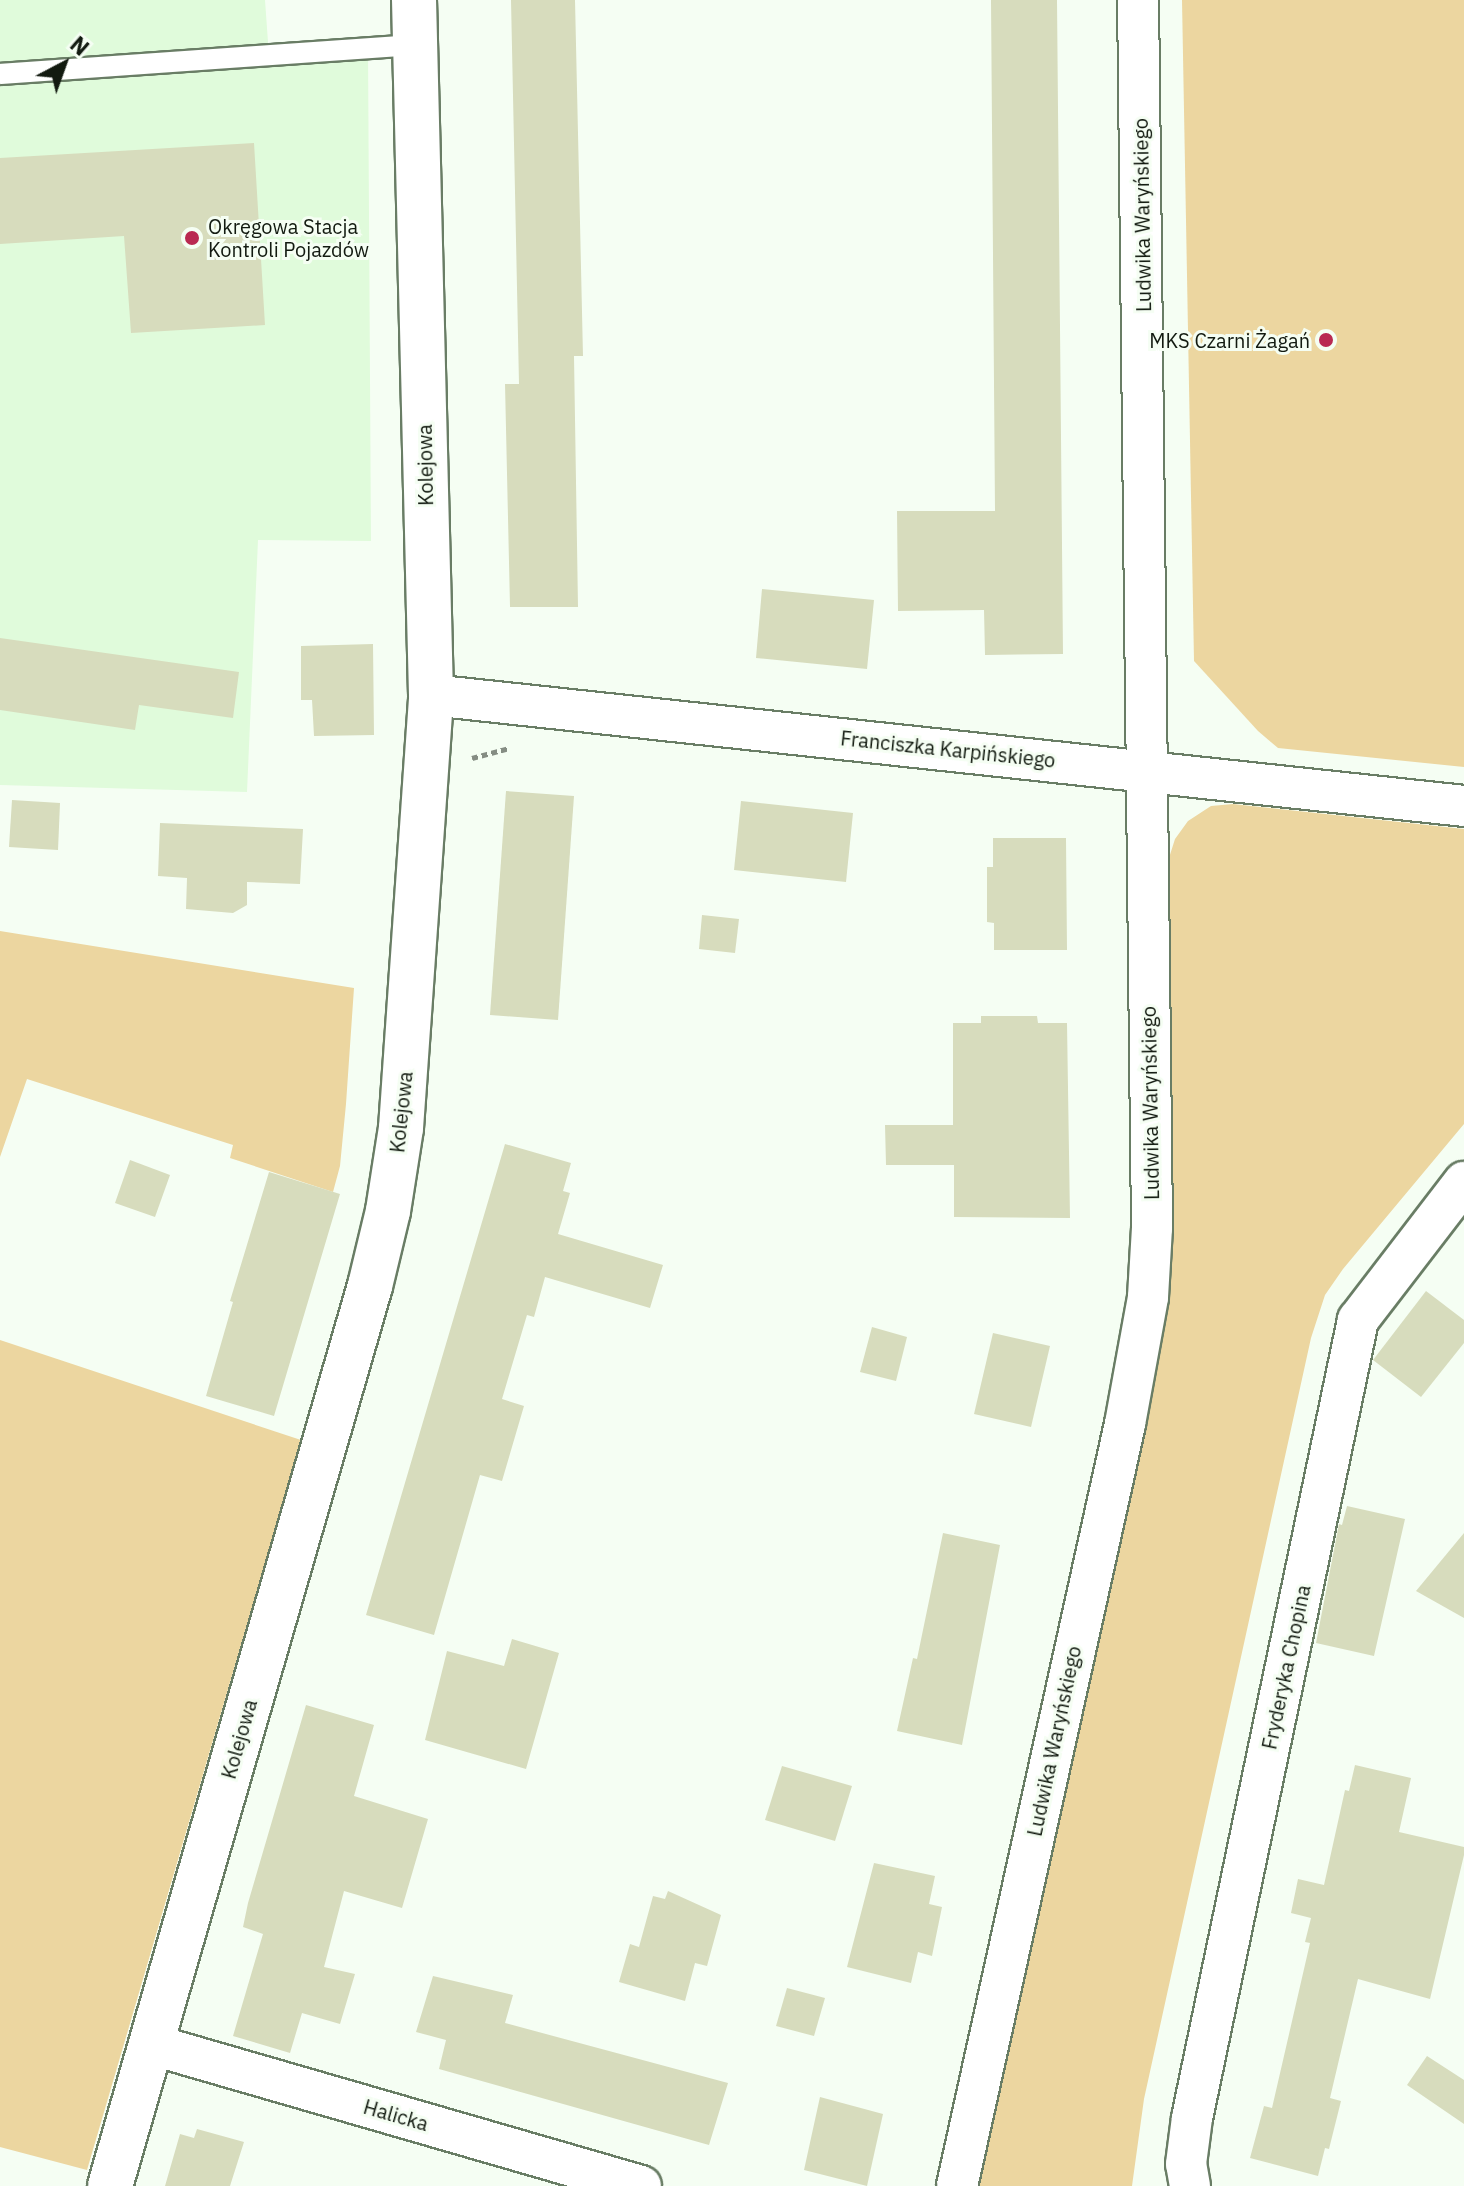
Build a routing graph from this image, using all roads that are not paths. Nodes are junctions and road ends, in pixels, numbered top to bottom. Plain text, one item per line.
1 (414, 0) edge
2 (1138, 0) edge
3 (415, 45) junction
4 (0, 74) edge
5 (431, 695) junction
6 (1145, 770) junction
7 (1464, 806) edge
8 (1464, 1182) edge
9 (150, 2044) junction
10 (110, 2186) edge
11 (641, 2186) edge
12 (957, 2186) edge
13 (1190, 2186) edge

1 - 3 street, Kolejowa
2 - 6 street, Ludwika Waryńskiego
3 - 4 lane
3 - 5 street, Kolejowa
5 - 6 street, Franciszka Karpińskiego
5 - 9 street, Kolejowa
6 - 7 street, Franciszka Karpińskiego
6 - 12 street, Ludwika Waryńskiego
8 - 13 street, Fryderyka Chopina
9 - 10 street, Kolejowa
9 - 11 street, Halicka

